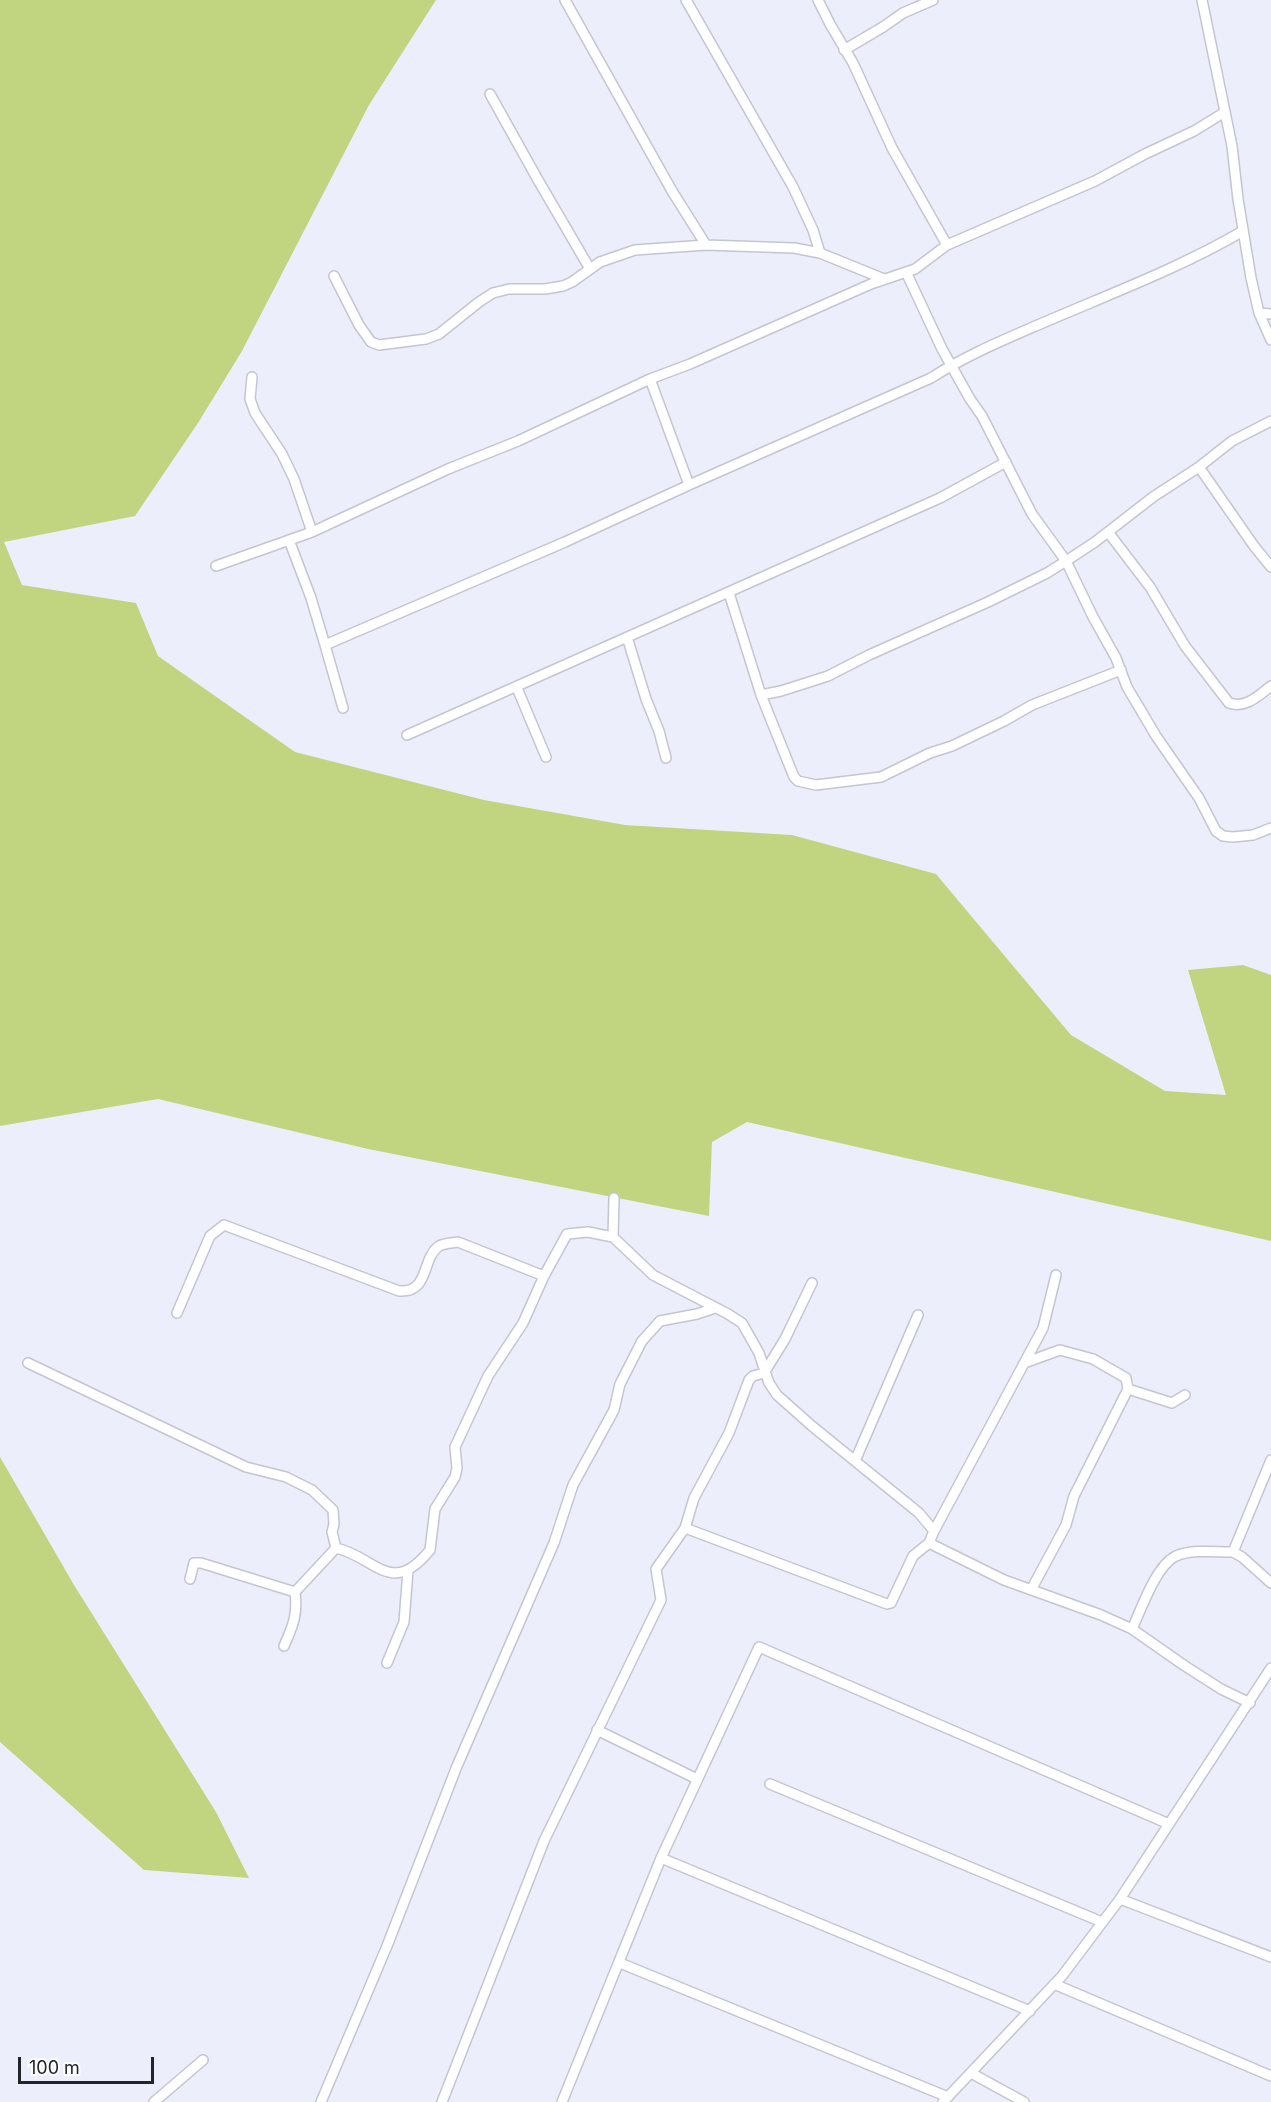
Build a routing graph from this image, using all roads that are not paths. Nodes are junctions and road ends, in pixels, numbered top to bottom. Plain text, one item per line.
1 (565, 0) edge
2 (686, 0) edge
3 (818, 0) edge
4 (933, 0) edge
5 (1202, 0) edge
6 (844, 50) junction
7 (490, 94) dead end
8 (1225, 112) junction
9 (1243, 231) junction
10 (706, 245) junction
11 (947, 245) junction
12 (820, 253) junction
13 (590, 269) junction
14 (906, 272) junction
15 (334, 276) dead end
16 (884, 279) junction
17 (1259, 313) junction
18 (1271, 314) edge
19 (1271, 340) edge
20 (951, 365) junction
21 (252, 377) dead end
22 (650, 379) junction
23 (1271, 421) edge
24 (1006, 462) junction
25 (1199, 467) junction
26 (689, 484) junction
27 (312, 532) junction
28 (1108, 532) junction
29 (289, 540) junction
30 (1066, 561) junction
31 (216, 566) dead end
32 (1271, 567) edge
33 (729, 593) junction
34 (627, 637) junction
35 (326, 645) junction
36 (1121, 669) junction
37 (1271, 686) edge
38 (516, 688) junction
39 (761, 695) junction
40 (343, 708) dead end
41 (407, 735) dead end
42 (546, 757) dead end
43 (666, 758) dead end
44 (1271, 828) edge
45 (614, 1198) dead end
46 (613, 1237) junction
47 (1056, 1275) dead end
48 (544, 1276) junction
49 (812, 1283) dead end
50 (715, 1308) junction
51 (177, 1313) dead end
52 (918, 1315) dead end
53 (28, 1363) dead end
54 (1023, 1363) junction
55 (764, 1373) junction
56 (1128, 1389) junction
57 (1185, 1395) dead end
58 (1271, 1460) edge
59 (855, 1461) junction
60 (685, 1528) junction
61 (934, 1531) junction
62 (929, 1543) junction
63 (336, 1548) junction
64 (1233, 1552) junction
65 (408, 1570) junction
66 (190, 1579) dead end
67 (1271, 1583) edge
68 (1031, 1590) junction
69 (295, 1592) junction
70 (1132, 1629) junction
71 (284, 1646) dead end
72 (387, 1663) dead end
73 (1271, 1668) edge
74 (1250, 1702) junction
75 (597, 1730) junction
76 (697, 1779) junction
77 (770, 1784) dead end
78 (1169, 1824) junction
79 (661, 1858) junction
80 (1120, 1899) junction
81 (1102, 1922) junction
82 (1271, 1958) edge
83 (620, 1963) junction
84 (1054, 1984) junction
85 (1030, 2011) junction
86 (203, 2060) dead end
87 (971, 2073) junction
88 (1271, 2076) edge
89 (946, 2099) edge
90 (154, 2102) edge
91 (321, 2102) edge
92 (442, 2102) edge
93 (562, 2102) edge
94 (1024, 2102) edge

1 - 10 street
2 - 12 street
3 - 6 street
4 - 6 street
5 - 8 street
6 - 11 street
7 - 13 street
8 - 9 street
8 - 11 street
9 - 17 street
9 - 20 street
10 - 12 street
10 - 13 street
11 - 14 street
12 - 16 street
13 - 15 street
14 - 16 street
14 - 20 street
16 - 22 street
17 - 18 street
17 - 19 street
20 - 24 street
20 - 26 street
21 - 27 street
22 - 26 street
22 - 27 street
23 - 25 street
24 - 30 street
24 - 33 street
25 - 28 street
25 - 32 street
26 - 35 street
27 - 29 street
28 - 30 street
28 - 37 street
29 - 31 street
29 - 35 street
30 - 36 street
30 - 39 street
33 - 34 street
33 - 39 street
34 - 38 street
34 - 43 street
35 - 40 street
36 - 39 street
36 - 44 street
38 - 41 street
38 - 42 street
45 - 46 street
46 - 48 street
46 - 50 street
47 - 54 street
48 - 51 street
48 - 65 street
49 - 55 street
50 - 55 street
50 - 91 street
52 - 59 street
53 - 63 street
54 - 56 street
54 - 61 street
55 - 59 street
55 - 60 street
56 - 57 street
56 - 68 street
58 - 64 street
59 - 61 street
60 - 62 street
60 - 75 street
61 - 62 street
62 - 68 street
63 - 65 street
63 - 69 street
64 - 67 street
64 - 70 street
65 - 72 street
66 - 69 street
68 - 70 street
69 - 71 street
70 - 74 street
73 - 74 street
74 - 78 street
75 - 76 street
75 - 92 street
76 - 78 street
76 - 79 street
77 - 81 street
78 - 80 street
79 - 83 street
79 - 85 street
80 - 81 street
80 - 82 street
81 - 84 street
83 - 89 street
83 - 93 street
84 - 85 street
84 - 88 street
85 - 87 street
86 - 90 street
87 - 89 street
87 - 94 street

